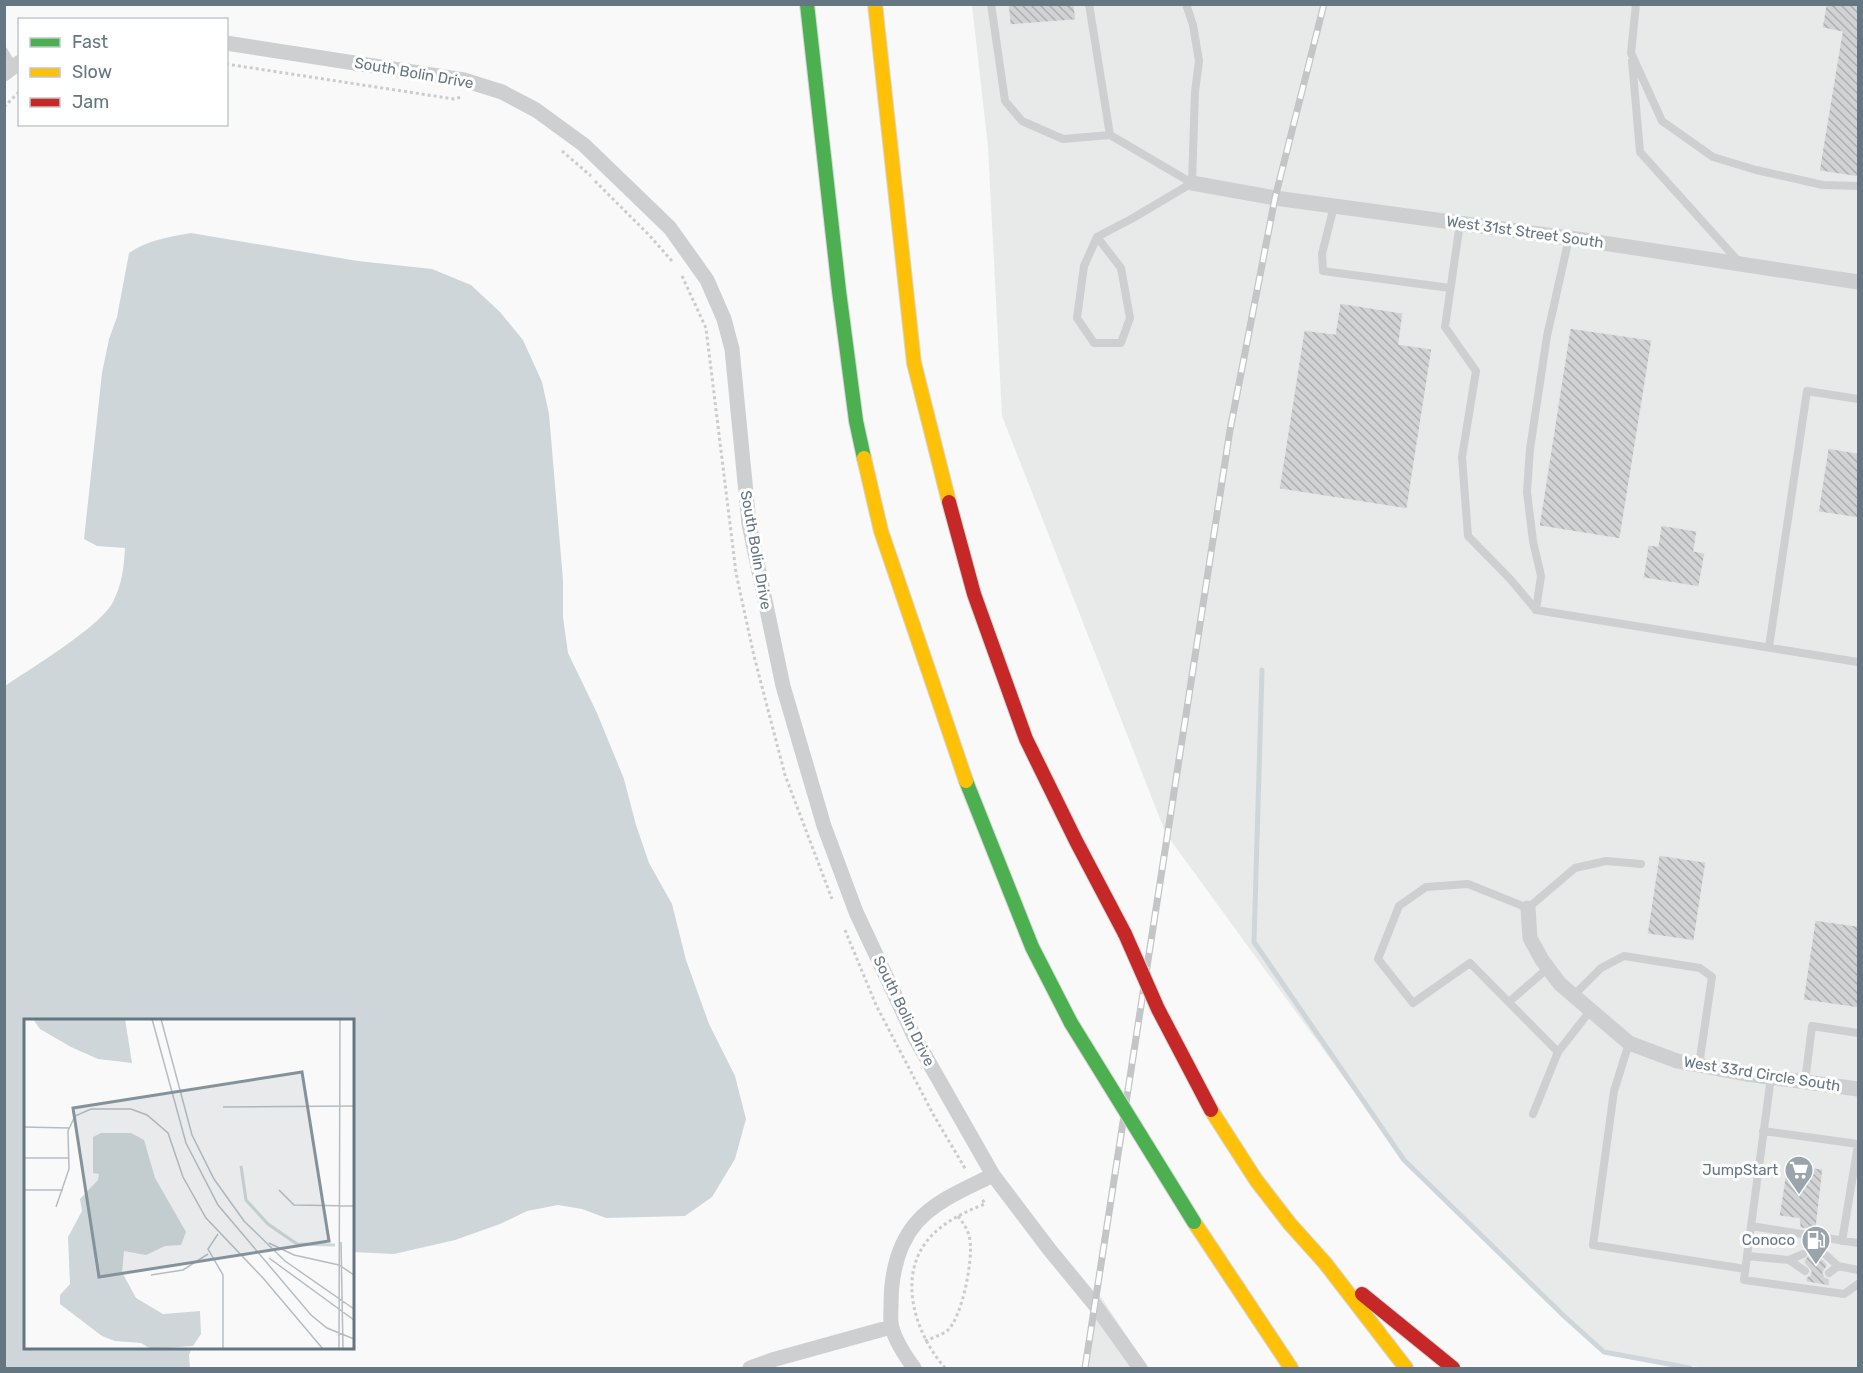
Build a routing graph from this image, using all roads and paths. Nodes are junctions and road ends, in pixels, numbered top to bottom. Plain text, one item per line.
1 (807, 4) edge
2 (875, 4) edge
3 (991, 4) edge
4 (1089, 4) edge
5 (1186, 4) edge
6 (1636, 4) edge
7 (228, 43) edge
8 (4, 51) edge
9 (1631, 53) junction
10 (228, 64) edge
11 (12, 67) edge
12 (18, 93) edge
13 (470, 94) dead end
14 (4, 107) edge
15 (1110, 135) junction
16 (557, 147) dead end
17 (1192, 183) junction
18 (1858, 186) edge
19 (1334, 206) junction
20 (1460, 223) junction
21 (1097, 237) junction
22 (1569, 238) junction
23 (672, 262) dead end
24 (1740, 264) junction
25 (680, 270) dead end
26 (1858, 282) edge
27 (1450, 288) junction
28 (1858, 399) edge
29 (1536, 610) junction
30 (1769, 647) junction
31 (1858, 662) edge
32 (1641, 864) dead end
33 (835, 908) dead end
34 (1528, 908) junction
35 (844, 930) dead end
36 (1548, 968) junction
37 (1574, 996) junction
38 (1509, 1002) junction
39 (1590, 1011) junction
40 (1858, 1034) edge
41 (1629, 1043) junction
42 (1558, 1052) junction
43 (1699, 1065) junction
44 (1771, 1077) junction
45 (1804, 1082) junction
46 (1858, 1089) edge
47 (1533, 1114) dead end
48 (1763, 1131) junction
49 (1858, 1144) edge
50 (993, 1175) junction
51 (974, 1184) junction
52 (958, 1216) junction
53 (1751, 1226) junction
54 (1842, 1240) junction
55 (1858, 1243) edge
56 (1803, 1254) dead end
57 (1747, 1256) junction
58 (1827, 1256) dead end
59 (1789, 1260) junction
60 (1325, 1263) junction
61 (1839, 1266) junction
62 (1745, 1269) junction
63 (1858, 1270) edge
64 (1805, 1271) dead end
65 (1829, 1273) dead end
66 (1858, 1284) edge
67 (1259, 1318) junction
68 (891, 1328) junction
69 (925, 1341) junction
70 (750, 1368) edge
71 (914, 1368) edge
72 (945, 1368) edge
73 (1140, 1368) edge
74 (1291, 1368) edge
75 (1305, 1368) edge
76 (1406, 1368) edge
77 (1453, 1368) edge

1 - 67 highway, bridge
2 - 60 highway, bridge
3 - 15 lane
4 - 15 lane
5 - 17 lane
6 - 9 lane
7 - 50 street, South Bolin Drive
8 - 11 lane
9 - 18 lane
9 - 24 lane
10 - 13 path
12 - 14 path
15 - 17 lane
16 - 23 path
17 - 19 street, West 31st Street South
17 - 21 lane
19 - 20 street, West 31st Street South
19 - 27 lane
20 - 22 street, West 31st Street South
20 - 27 lane
21 - 21 lane
22 - 24 street, West 31st Street South
22 - 29 lane
24 - 26 street, West 31st Street South
25 - 33 path
27 - 29 lane
28 - 30 lane
29 - 30 lane
30 - 31 lane
32 - 34 lane
34 - 36 street, West 33rd Circle South
34 - 38 lane
35 - 51 path
36 - 37 street, West 33rd Circle South
36 - 38 lane
37 - 39 street, West 33rd Circle South
37 - 43 lane
38 - 42 lane
39 - 41 street, West 33rd Circle South
39 - 42 lane
40 - 45 lane
41 - 43 street, West 33rd Circle South
41 - 62 lane
42 - 47 lane
43 - 44 street, West 33rd Circle South
44 - 45 street, West 33rd Circle South
44 - 48 lane
45 - 46 street, West 33rd Circle South
48 - 49 lane
48 - 53 lane
49 - 54 lane
50 - 51 street
50 - 73 street, South Bolin Drive
51 - 52 path
51 - 68 street
52 - 69 path
52 - 69 path
53 - 54 lane
53 - 57 lane
54 - 55 lane
56 - 59 lane
57 - 59 lane
57 - 62 lane
58 - 61 lane
59 - 64 lane
60 - 76 highway
60 - 77 highway
61 - 63 lane
61 - 65 lane
62 - 66 lane
67 - 74 highway
67 - 75 highway
68 - 70 street
68 - 71 street
69 - 72 path

